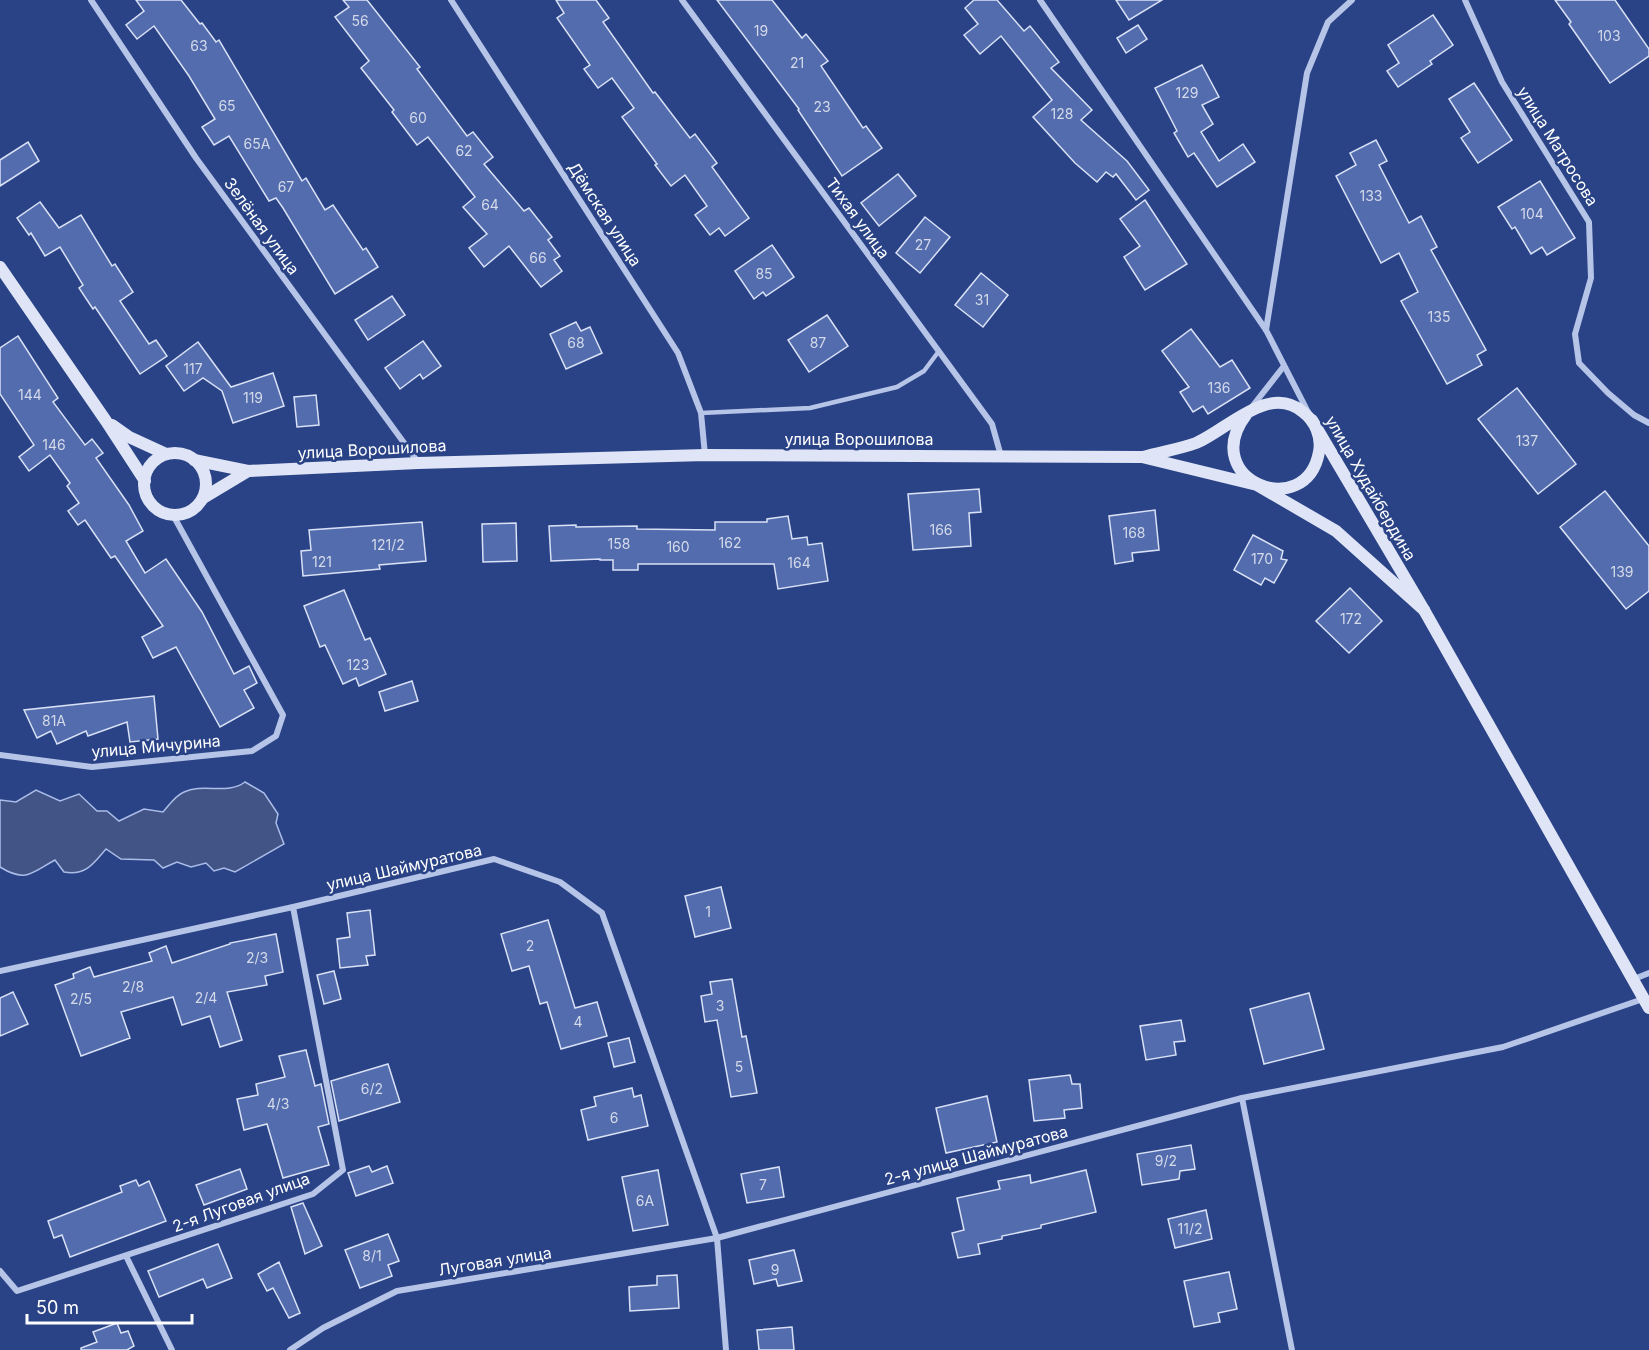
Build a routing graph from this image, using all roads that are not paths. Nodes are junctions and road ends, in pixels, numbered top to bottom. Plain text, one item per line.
1 (91, 0) edge
2 (451, 0) edge
3 (682, 0) edge
4 (1040, 0) edge
5 (1352, 0) edge
6 (1465, 0) edge
7 (0, 267) edge
8 (1266, 330) junction
9 (939, 351) junction
10 (1284, 366) junction
11 (700, 413) junction
12 (1246, 414) junction
13 (1312, 420) junction
14 (106, 421) junction
15 (1649, 423) edge
16 (166, 454) junction
17 (705, 455) junction
18 (1001, 456) junction
19 (1142, 457) junction
20 (194, 460) junction
21 (418, 462) junction
22 (248, 471) junction
23 (145, 481) junction
24 (1257, 485) junction
25 (203, 498) junction
26 (173, 515) junction
27 (1424, 610) junction
28 (0, 755) edge
29 (293, 907) junction
30 (0, 970) edge
31 (1649, 973) edge
32 (1634, 979) junction
33 (1646, 1003) edge
34 (1242, 1098) junction
35 (717, 1238) junction
36 (126, 1256) junction
37 (0, 1270) edge
38 (172, 1350) edge
39 (290, 1350) edge
40 (726, 1350) edge
41 (1292, 1350) edge

1 - 21 street, Зелёная улица
2 - 11 street, Дёмская улица
3 - 9 street, Тихая улица
4 - 8 street, улица Худайбердина
5 - 8 street
6 - 15 street, улица Матросова
7 - 14 street
8 - 10 street, улица Худайбердина
9 - 11 lane
9 - 18 street, Тихая улица
10 - 12 street
10 - 13 street, улица Худайбердина
11 - 17 street, Дёмская улица
12 - 13 street
12 - 19 street
12 - 24 street
13 - 24 street
13 - 27 street, улица Худайбердина
14 - 16 street
14 - 23 street
16 - 20 street
16 - 23 street
17 - 18 street, улица Ворошилова
17 - 21 street, улица Ворошилова
18 - 19 street, улица Ворошилова
19 - 24 street, улица Ворошилова
20 - 22 street, улица Ворошилова
20 - 25 street
21 - 22 street, улица Ворошилова
22 - 25 street, улица Ворошилова
23 - 26 street
24 - 27 street, улица Ворошилова
25 - 26 street
26 - 28 street, улица Мичурина
27 - 32 street, улица Худайбердина
29 - 30 street, улица Шаймуратова
29 - 35 street, улица Шаймуратова
29 - 36 street, 2-я Луговая улица
31 - 32 street
32 - 33 street, улица Худайбердина
33 - 34 street, 2-я улица Шаймуратова
34 - 35 street, 2-я улица Шаймуратова
34 - 41 street
35 - 39 street, Луговая улица
35 - 40 street, улица Шаймуратова
36 - 37 street, 2-я Луговая улица
36 - 38 street

